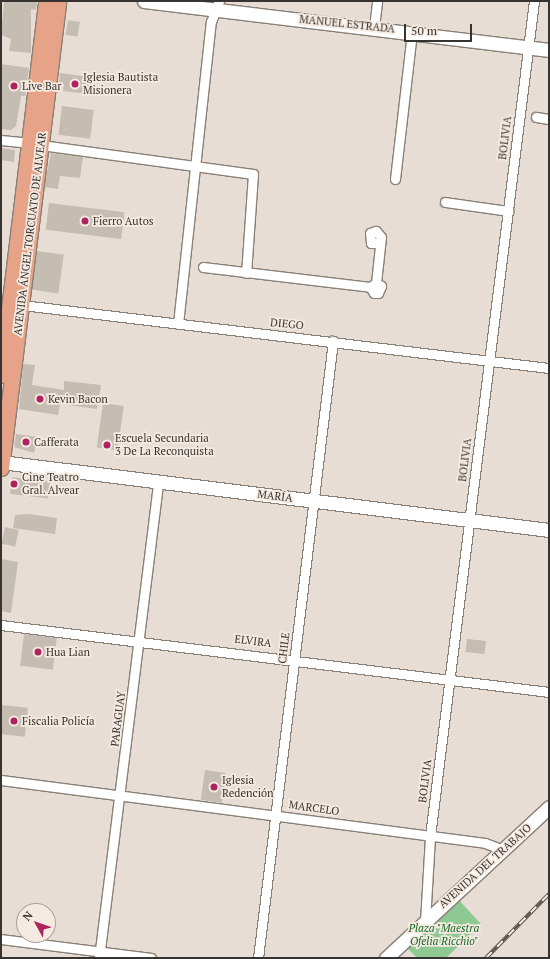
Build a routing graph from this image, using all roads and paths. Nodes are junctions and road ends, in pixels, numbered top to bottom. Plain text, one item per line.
1 (46, 1) edge
2 (58, 1) edge
3 (144, 1) edge
4 (377, 1) edge
5 (534, 1) edge
6 (217, 6) edge
7 (374, 27) junction
8 (412, 32) junction
9 (529, 47) junction
10 (549, 50) edge
11 (536, 117) dead end
12 (549, 119) edge
13 (1, 140) edge
14 (35, 144) junction
15 (193, 165) junction
16 (395, 179) dead end
17 (445, 202) dead end
18 (508, 211) junction
19 (380, 243) dead end
20 (204, 268) dead end
21 (246, 273) junction
22 (10, 302) edge
23 (178, 324) junction
24 (333, 341) junction
25 (489, 361) junction
26 (549, 368) edge
27 (1, 375) edge
28 (1, 464) edge
29 (158, 482) junction
30 (314, 501) junction
31 (470, 520) junction
32 (549, 530) edge
33 (1, 625) edge
34 (139, 641) junction
35 (295, 658) junction
36 (450, 681) junction
37 (549, 692) edge
38 (1, 780) edge
39 (120, 796) junction
40 (549, 808) edge
41 (276, 815) junction
42 (430, 836) junction
43 (503, 850) junction
44 (425, 921) junction
45 (1, 939) edge
46 (100, 955) edge
47 (151, 958) edge
48 (258, 958) edge
49 (386, 958) edge

1 - 14 main road, AVENIDA ÁNGEL TORCUATO DE ALVEAR
2 - 14 main road, AVENIDA ÁNGEL TORCUATO DE ALVEAR
3 - 6 street, MANUEL ESTRADA
4 - 7 street
5 - 9 street, BOLIVIA
6 - 7 street, MANUEL ESTRADA
6 - 15 street
7 - 8 street, MANUEL ESTRADA
8 - 9 street, MANUEL ESTRADA
8 - 16 street
9 - 10 street, MANUEL ESTRADA
9 - 18 street, BOLIVIA
11 - 12 street
13 - 14 street
14 - 15 street
14 - 22 main road, AVENIDA ÁNGEL TORCUATO DE ALVEAR
15 - 21 street
15 - 23 street
17 - 18 street
18 - 25 street, BOLIVIA
19 - 21 street
20 - 21 street
22 - 23 street, DIEGO
22 - 27 main road, AVENIDA ÁNGEL TORCUATO DE ALVEAR
22 - 28 main road, AVENIDA ÁNGEL TORCUATO DE ALVEAR
23 - 24 street, DIEGO
24 - 25 street, DIEGO
24 - 30 street, CHILE
25 - 26 street, DIEGO
25 - 31 street, BOLIVIA
28 - 29 street, MARÍA
29 - 30 street, MARÍA
29 - 34 street, PARAGUAY
30 - 31 street, MARÍA
30 - 35 street, CHILE
31 - 32 street, MARÍA
31 - 36 street, BOLIVIA
33 - 34 street, ELVIRA
34 - 35 street, ELVIRA
34 - 39 street, PARAGUAY
35 - 36 street, ELVIRA
35 - 41 street, CHILE
36 - 37 street, ELVIRA
36 - 42 street, BOLIVIA
38 - 39 street, MARCELO
39 - 41 street, MARCELO
39 - 46 street, PARAGUAY
40 - 43 street, AVENIDA DEL TRABAJO
41 - 42 street, MARCELO
41 - 48 street, CHILE
42 - 43 street, MARCELO
42 - 44 street, BOLIVIA
43 - 44 street, AVENIDA DEL TRABAJO
44 - 49 street, AVENIDA DEL TRABAJO
45 - 46 street
46 - 47 street

